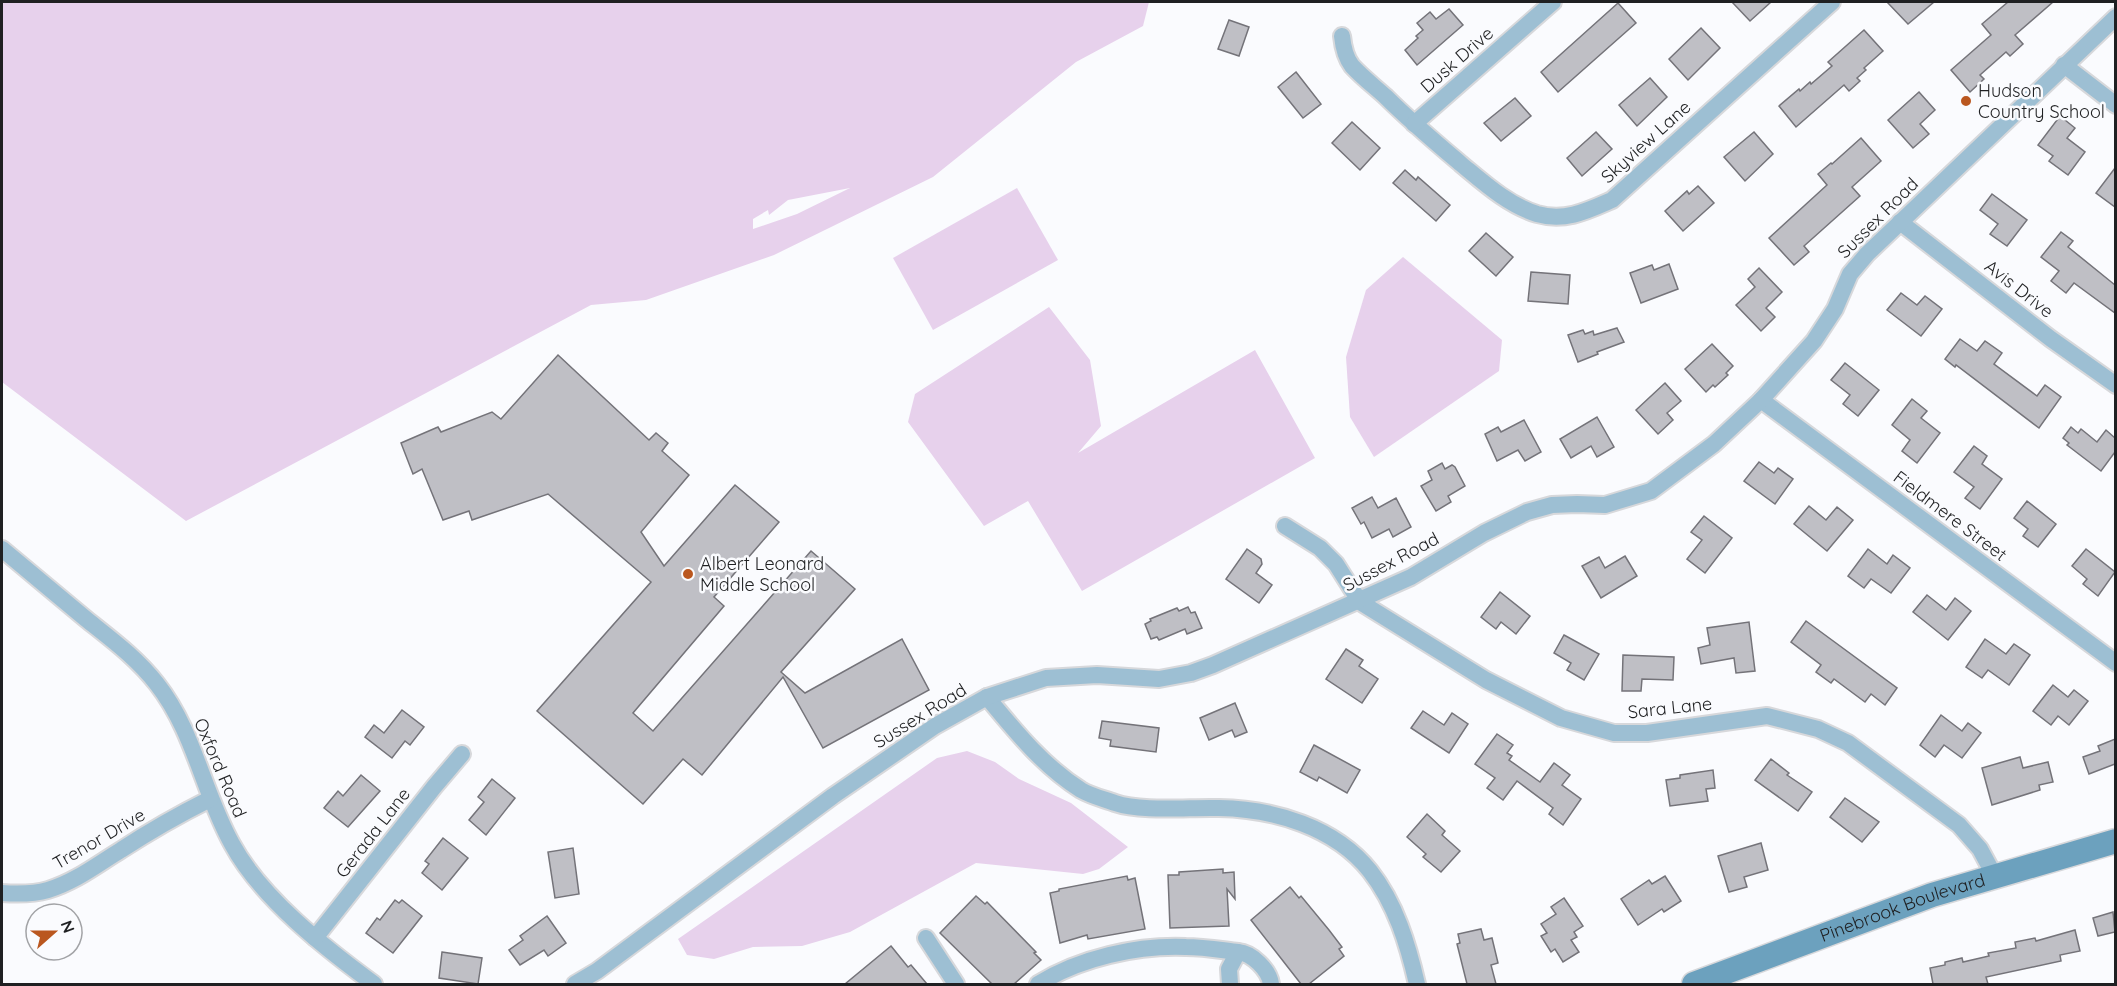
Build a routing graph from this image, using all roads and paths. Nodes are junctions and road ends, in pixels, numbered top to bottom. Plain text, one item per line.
1 (1553, 2) edge
2 (1832, 2) edge
3 (2115, 17) edge
4 (1342, 36) dead end
5 (2064, 65) junction
6 (2115, 105) edge
7 (1414, 124) junction
8 (1900, 222) junction
9 (2115, 385) edge
10 (1761, 400) junction
11 (1285, 526) dead end
12 (2, 549) edge
13 (1360, 602) junction
14 (2115, 663) edge
15 (987, 697) junction
16 (462, 754) dead end
17 (210, 799) junction
18 (2115, 841) edge
19 (1994, 875) junction
20 (2, 893) edge
21 (315, 938) junction
22 (926, 938) dead end
23 (1238, 952) junction
24 (374, 984) edge
25 (575, 984) edge
26 (956, 984) edge
27 (1038, 984) edge
28 (1230, 984) edge
29 (1271, 984) edge
30 (1417, 984) edge
31 (1694, 984) edge

1 - 7 street, Dusk Drive
2 - 7 street, Skyview Lane
3 - 5 street, Sussex Road
4 - 7 street, Skyview Lane
5 - 6 street
5 - 8 street, Sussex Road
8 - 9 street, Avis Drive
8 - 10 street, Sussex Road
10 - 13 street, Sussex Road
10 - 14 street, Fieldmere Street
11 - 13 street, Sara Lane
12 - 17 street, Oxford Road
13 - 15 street, Sussex Road
13 - 19 street, Sara Lane
15 - 25 street, Sussex Road
15 - 30 street
16 - 21 street, Gerada Lane
17 - 20 street, Trenor Drive
17 - 21 street, Oxford Road
18 - 19 street, Pinebrook Boulevard
19 - 31 street, Pinebrook Boulevard
21 - 24 street
22 - 26 street
23 - 27 street
23 - 28 street
23 - 29 street

